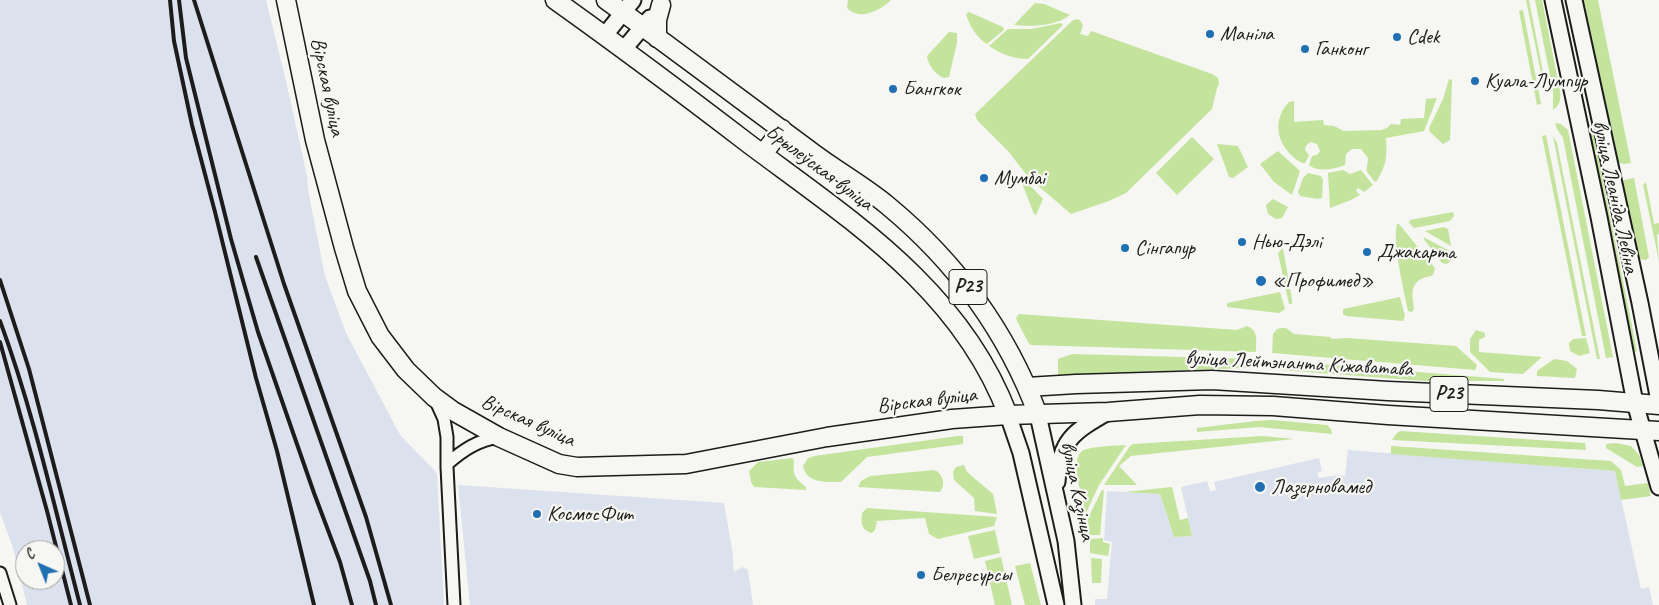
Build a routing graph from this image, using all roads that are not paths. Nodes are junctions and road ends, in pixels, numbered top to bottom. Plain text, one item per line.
1 (286, 0) edge
2 (555, 0) edge
3 (606, 0) edge
4 (610, 0) edge
5 (1553, 0) edge
6 (1574, 0) edge
7 (664, 2) edge
8 (629, 4) edge
9 (642, 27) junction
10 (605, 35) junction
11 (657, 38) junction
12 (624, 49) junction
13 (782, 129) junction
14 (763, 154) junction
15 (1027, 387) junction
16 (434, 397) junction
17 (1635, 403) junction
18 (1659, 403) edge
19 (1108, 412) junction
20 (1008, 415) junction
21 (1038, 415) junction
22 (1651, 431) edge
23 (499, 437) junction
24 (447, 464) junction
25 (1659, 487) edge
26 (1056, 499) junction
27 (0, 573) edge
28 (10, 605) edge
29 (454, 605) edge
30 (1056, 605) edge
31 (1073, 605) edge

1 - 16 main road, Вірская вуліца
2 - 10 main road, Брылеўская вуліца / Р23
3 - 8 main road, Брылеўская вуліца / Р23
4 - 8 main road
5 - 17 main road, вуліца Леаніда Левіна
6 - 18 main road, вуліца Леаніда Левіна
7 - 9 main road
7 - 11 main road
8 - 9 main road, Брылеўская вуліца / Р23
8 - 10 main road
9 - 11 main road, Брылеўская вуліца / Р23
9 - 12 main road
10 - 12 main road, Брылеўская вуліца / Р23
11 - 13 main road, Брылеўская вуліца / Р23
12 - 14 main road, Брылеўская вуліца / Р23
13 - 14 main road
13 - 15 main road, Брылеўская вуліца / Р23
14 - 20 main road, Брылеўская вуліца / Р23
15 - 17 main road, вуліца Лейтэнанта Кіжаватава / Р23
15 - 21 main road, вуліца Казінца
16 - 23 main road, Вірская вуліца
16 - 24 street
17 - 18 main road, вуліца Лейтэнанта Кіжаватава / Р23
17 - 22 main road, вуліца Леаніда Левіна
19 - 21 main road, вуліца Лейтэнанта Кіжаватава / Р23
19 - 22 main road, вуліца Лейтэнанта Кіжаватава / Р23
19 - 26 main road
20 - 21 main road, Вірская вуліца / Р23
20 - 23 main road, Вірская вуліца
20 - 30 main road
21 - 26 main road, вуліца Казінца
22 - 25 main road, вуліца Леаніда Левіна
23 - 24 street
24 - 29 street
26 - 31 main road, вуліца Казінца
27 - 28 street

